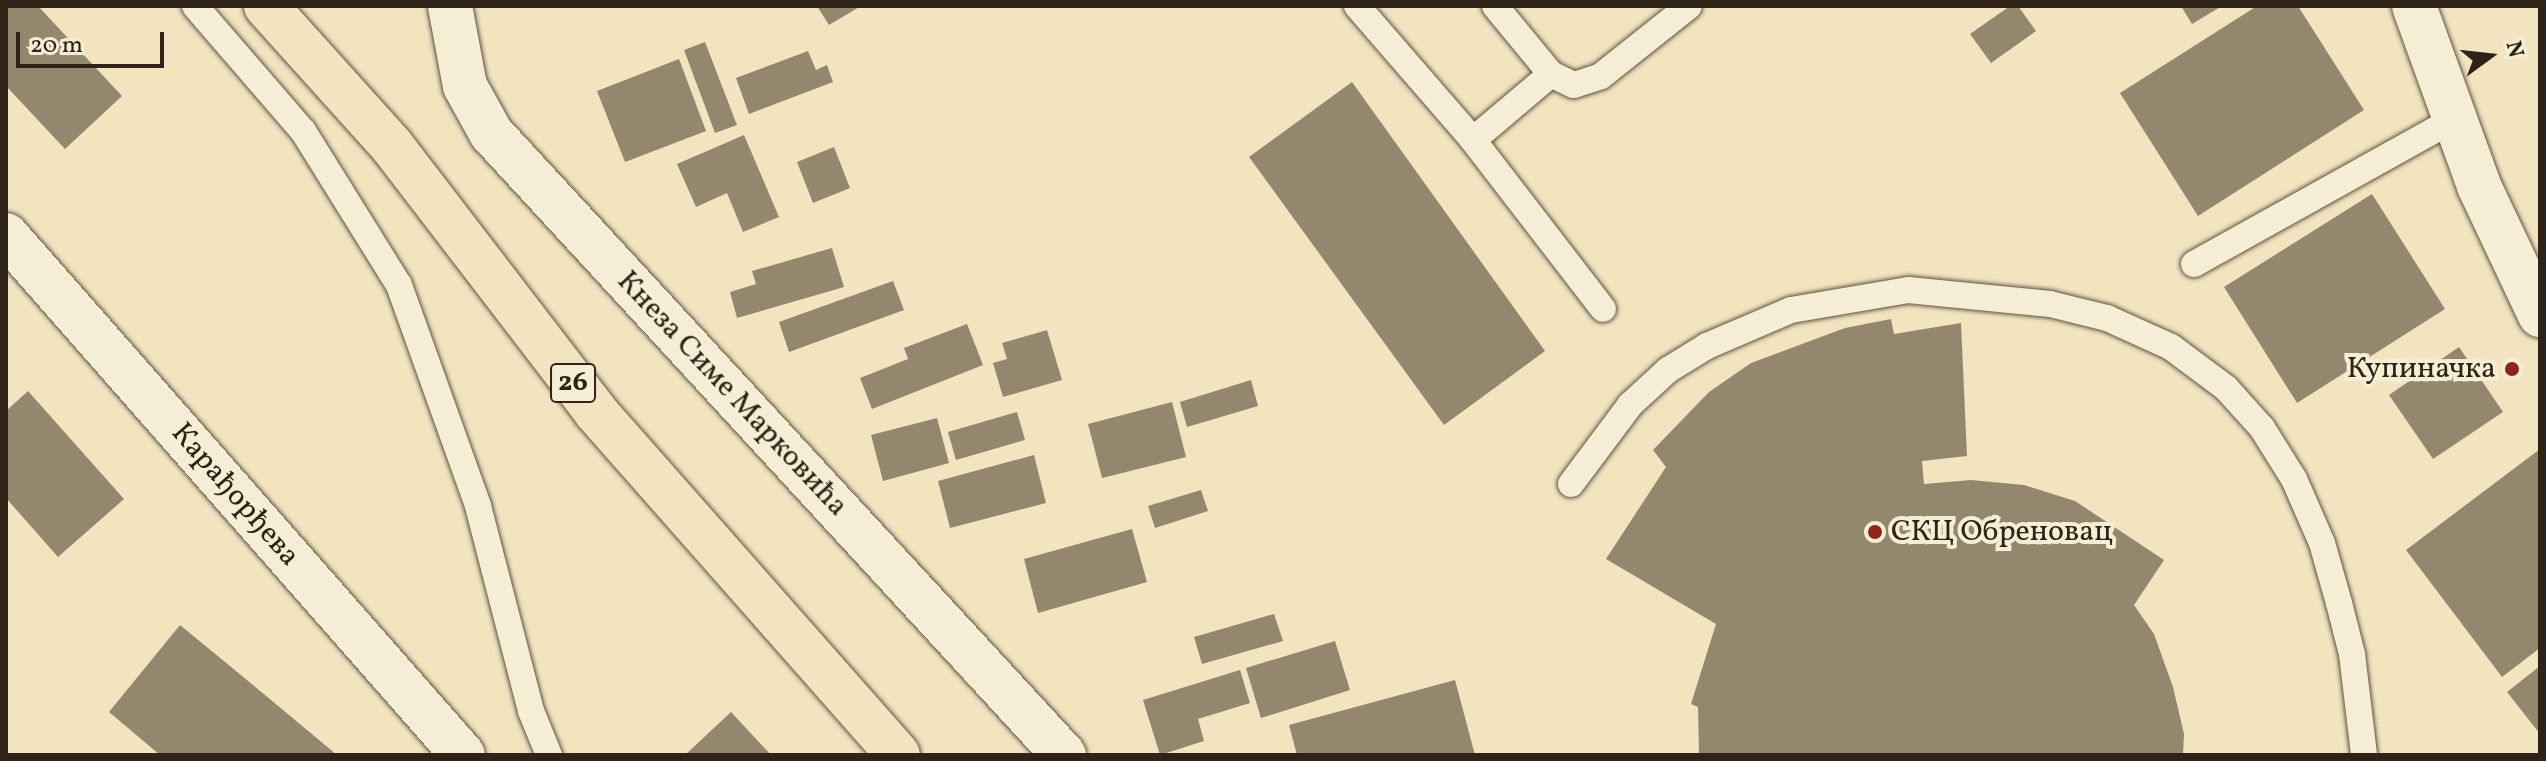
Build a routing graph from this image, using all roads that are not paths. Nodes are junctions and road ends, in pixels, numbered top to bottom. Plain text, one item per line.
1 (195, 6) edge
2 (266, 6) edge
3 (450, 6) edge
4 (1357, 6) edge
5 (1495, 6) edge
6 (1689, 6) edge
7 (2414, 6) edge
8 (1551, 74) junction
9 (2454, 119) junction
10 (1473, 140) junction
11 (6, 235) edge
12 (2194, 264) dead end
13 (1603, 309) dead end
14 (2540, 315) edge
15 (1571, 484) dead end
16 (894, 753) edge
17 (463, 755) edge
18 (549, 755) edge
19 (1064, 755) edge
20 (2364, 755) edge

1 - 18 lane
2 - 16 main road, 26
3 - 19 street, Кнеза Симе Марковића
4 - 10 lane
5 - 8 lane
6 - 8 lane
7 - 9 street
8 - 10 lane
9 - 12 lane
9 - 14 street
10 - 13 lane
11 - 17 street, Карађорђева
15 - 20 lane

